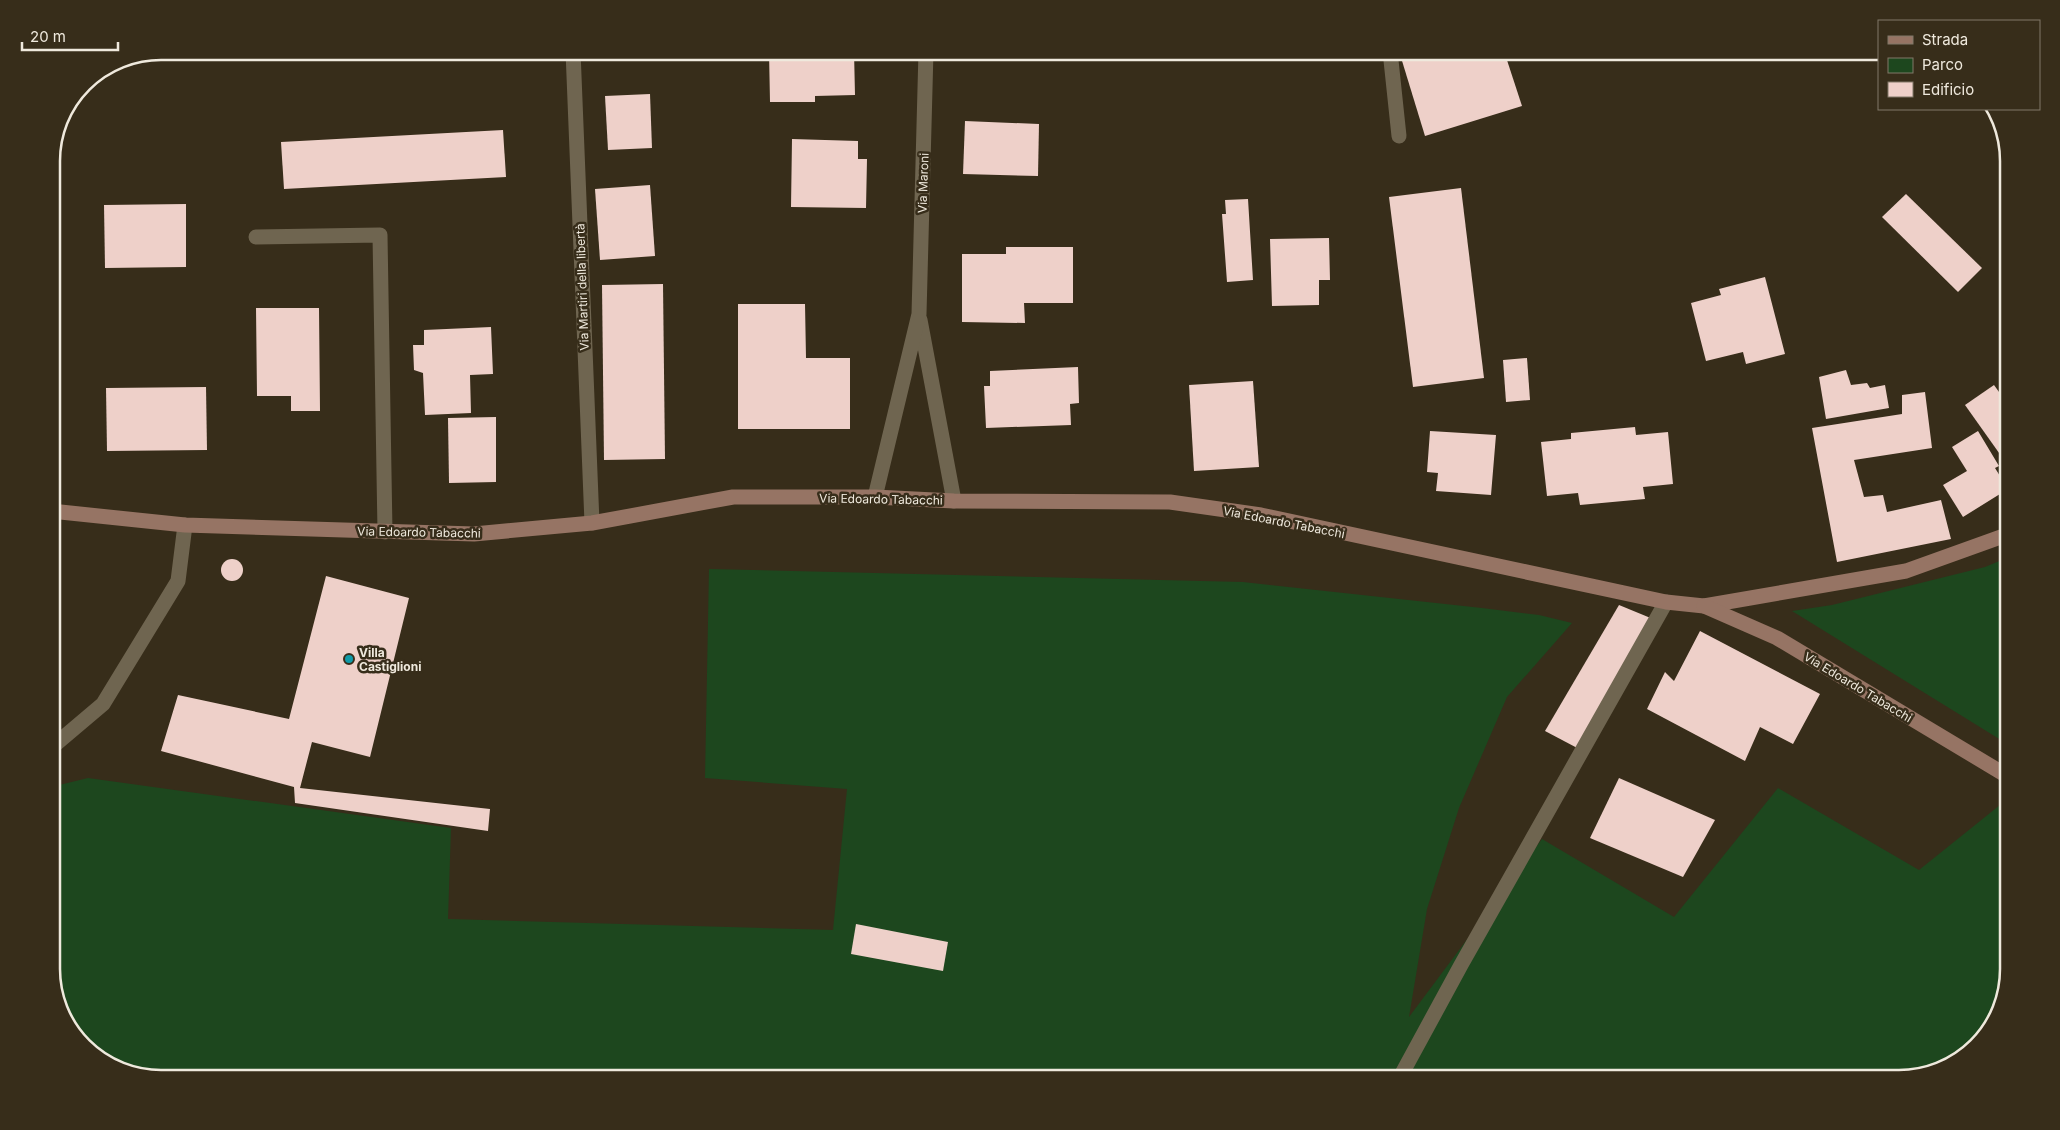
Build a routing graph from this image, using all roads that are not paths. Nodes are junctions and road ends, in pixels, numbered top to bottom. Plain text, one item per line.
1 (573, 60) edge
2 (926, 60) edge
3 (1391, 60) edge
4 (1399, 136) dead end
5 (256, 237) dead end
6 (919, 314) junction
7 (875, 497) junction
8 (954, 500) junction
9 (60, 512) edge
10 (592, 522) junction
11 (185, 525) junction
12 (385, 532) junction
13 (2000, 537) edge
14 (1666, 602) junction
15 (1704, 606) junction
16 (60, 741) edge
17 (2000, 772) edge
18 (1404, 1070) edge

1 - 10 street, Via Martiri della libertà
2 - 6 street, Via Maroni
3 - 4 street
5 - 12 street
6 - 7 street, Via Maroni
6 - 8 street, Via Maroni
7 - 8 street, Via Edoardo Tabacchi
7 - 10 street, Via Edoardo Tabacchi
8 - 14 street, Via Edoardo Tabacchi
9 - 11 street, Via Edoardo Tabacchi
10 - 12 street, Via Edoardo Tabacchi
11 - 12 street, Via Edoardo Tabacchi
11 - 16 street
13 - 15 street, Via Edoardo Tabacchi
14 - 15 street, Via Edoardo Tabacchi
14 - 18 street
15 - 17 street, Via Edoardo Tabacchi

